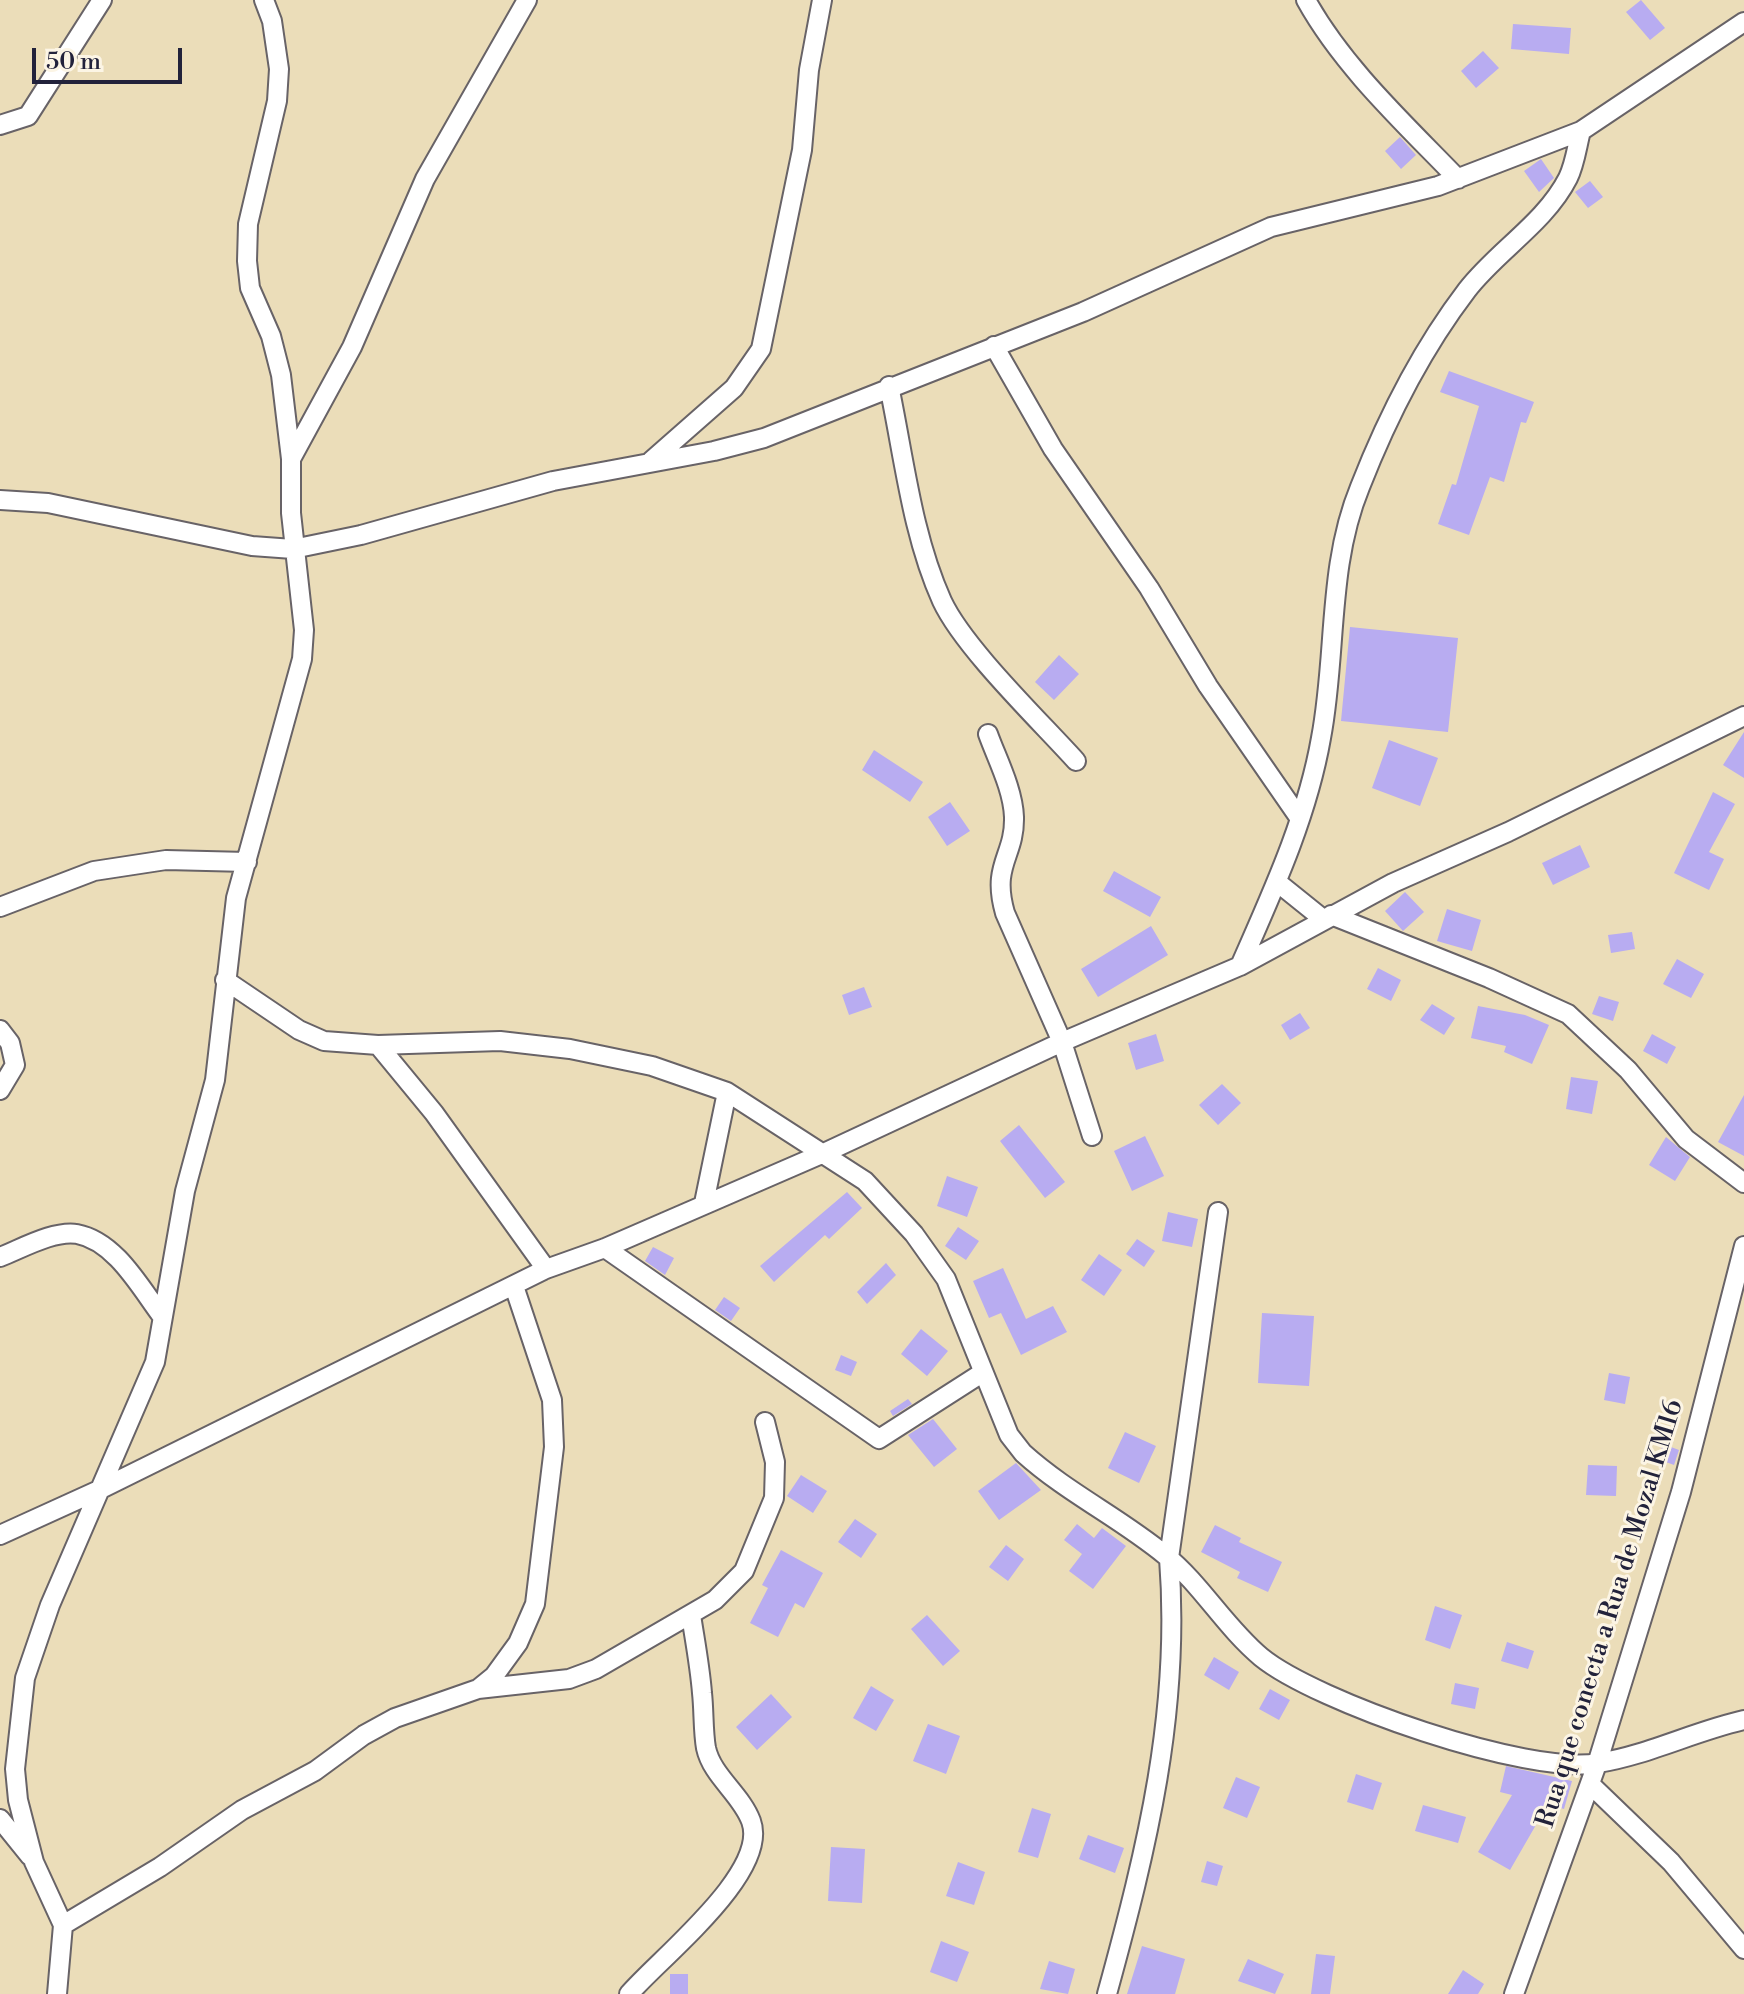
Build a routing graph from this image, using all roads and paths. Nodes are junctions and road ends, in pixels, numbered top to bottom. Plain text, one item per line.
1 (102, 0) edge
2 (264, 0) edge
3 (527, 0) edge
4 (822, 0) edge
5 (1306, 0) edge
6 (1744, 22) edge
7 (0, 125) edge
8 (1581, 131) junction
9 (1458, 179) junction
10 (994, 346) junction
11 (889, 386) junction
12 (291, 459) junction
13 (649, 463) junction
14 (0, 500) edge
15 (293, 549) junction
16 (1744, 716) edge
17 (988, 734) dead end
18 (1076, 761) dead end
19 (1300, 819) junction
20 (247, 862) junction
21 (1277, 882) junction
22 (0, 907) edge
23 (1327, 917) junction
24 (1240, 966) junction
25 (225, 980) junction
26 (0, 1030) edge
27 (1062, 1042) junction
28 (378, 1045) junction
29 (0, 1090) edge
30 (727, 1092) junction
31 (1092, 1136) dead end
32 (824, 1153) junction
33 (1744, 1183) edge
34 (704, 1203) junction
35 (1218, 1212) dead end
36 (1744, 1246) edge
37 (605, 1248) junction
38 (0, 1257) edge
39 (546, 1269) junction
40 (514, 1286) junction
41 (161, 1315) junction
42 (982, 1373) junction
43 (765, 1422) dead end
44 (99, 1490) junction
45 (0, 1535) edge
46 (1169, 1558) junction
47 (691, 1615) junction
48 (478, 1689) junction
49 (1744, 1720) edge
50 (1597, 1764) junction
51 (1591, 1785) junction
52 (0, 1819) edge
53 (34, 1862) junction
54 (63, 1925) junction
55 (1744, 1949) edge
56 (57, 1994) edge
57 (629, 1994) edge
58 (1107, 1994) edge
59 (1514, 1994) edge

1 - 7 street
2 - 12 street
3 - 12 street
4 - 13 street
5 - 9 street
6 - 8 street
8 - 9 street
8 - 19 street
9 - 10 street
10 - 11 street
10 - 19 street
11 - 13 street
11 - 18 street
12 - 15 street
13 - 15 street
14 - 15 street
15 - 20 street
16 - 23 street
17 - 27 street
19 - 21 street
20 - 22 street
20 - 25 street
21 - 23 street
21 - 24 street
23 - 24 street
23 - 33 street
24 - 27 street
25 - 28 street
25 - 41 street
26 - 29 street
27 - 31 street
27 - 32 street
28 - 30 street
28 - 39 street
30 - 32 street
30 - 34 street
32 - 34 street
32 - 42 street
34 - 37 street
35 - 46 street
36 - 50 street, Rua que conecta a Rua de Mozal KM16
37 - 39 street
37 - 42 street
38 - 41 street
39 - 40 street
40 - 44 street
40 - 48 street
41 - 44 street
42 - 46 street
43 - 47 street
44 - 45 street
44 - 53 street
46 - 50 street
46 - 58 street
47 - 48 street
47 - 57 street
48 - 54 street
49 - 50 street
50 - 51 street, Rua que conecta a Rua de Mozal KM16
51 - 55 street
51 - 59 street, Rua que conecta a Rua de Mozal KM16
52 - 53 street
53 - 54 street
54 - 56 street

